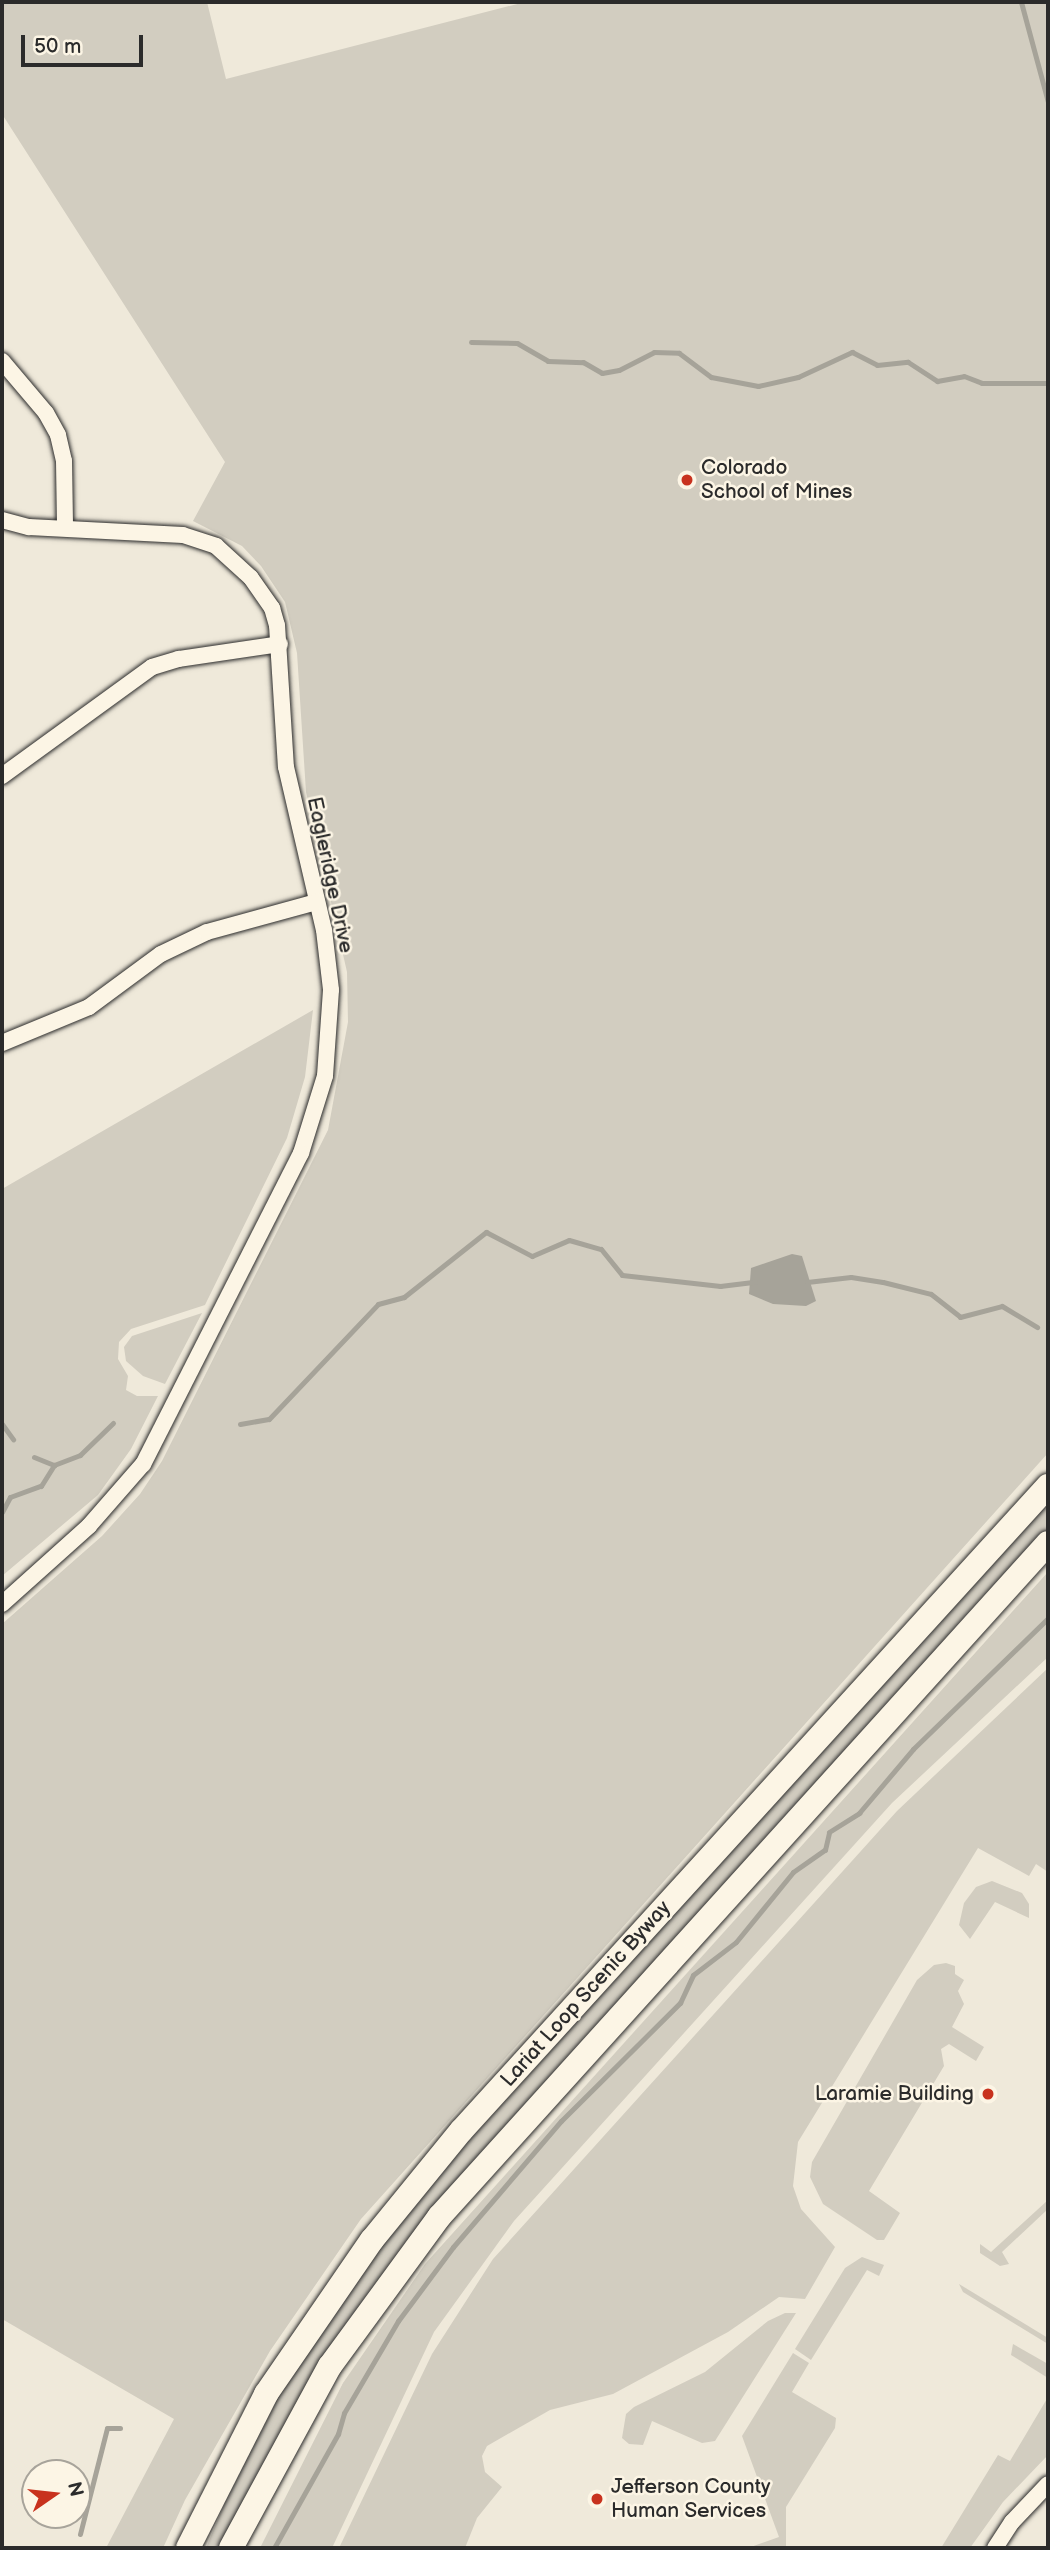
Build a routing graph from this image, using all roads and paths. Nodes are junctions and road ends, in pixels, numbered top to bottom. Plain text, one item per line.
1 (2, 361) edge
2 (2, 520) edge
3 (65, 528) junction
4 (279, 644) junction
5 (2, 776) edge
6 (317, 902) junction
7 (2, 1043) edge
8 (1048, 1486) edge
9 (1048, 1543) edge
10 (2, 1604) edge
11 (1048, 2484) edge
12 (188, 2548) edge
13 (231, 2548) edge
14 (995, 2548) edge

1 - 3 street
2 - 3 street, Eagleridge Drive
3 - 4 street, Eagleridge Drive
4 - 5 street
4 - 6 street, Eagleridge Drive
6 - 7 street
6 - 10 street, Eagleridge Drive
8 - 12 highway, Lariat Loop Scenic Byway
9 - 13 highway, Lariat Loop Scenic Byway
11 - 14 street

